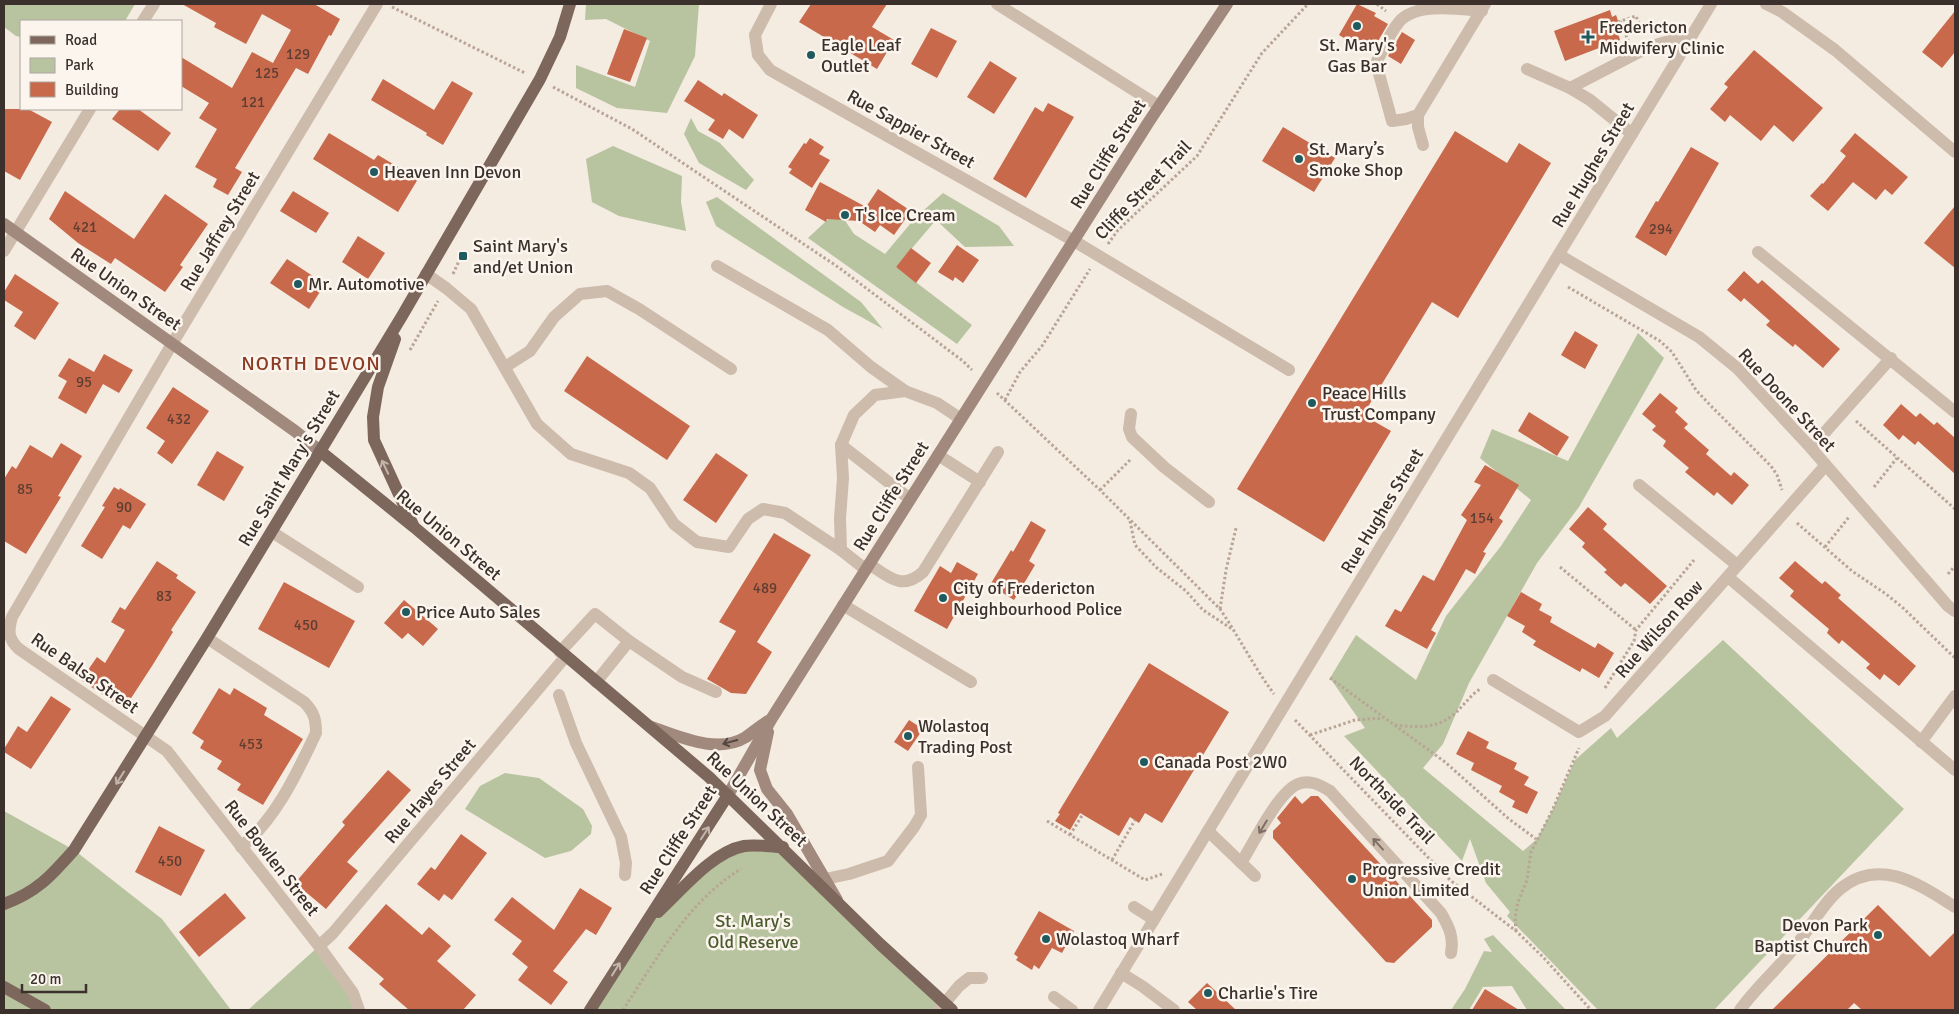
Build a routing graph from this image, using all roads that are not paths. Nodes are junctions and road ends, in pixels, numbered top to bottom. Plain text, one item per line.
1 (154, 4) edge
2 (377, 4) edge
3 (570, 4) edge
4 (771, 4) edge
5 (996, 4) edge
6 (1227, 4) edge
7 (1710, 4) edge
8 (1766, 4) edge
9 (1483, 7) edge
10 (144, 20) edge
11 (1692, 34) junction
12 (1527, 69) dead end
13 (1570, 88) junction
14 (1159, 106) junction
15 (89, 110) edge
16 (1418, 115) junction
17 (1632, 134) junction
18 (1422, 145) dead end
19 (1955, 152) edge
20 (4, 224) edge
21 (15, 232) junction
22 (1074, 240) junction
23 (4, 252) edge
24 (1758, 252) dead end
25 (1559, 255) junction
26 (717, 266) dead end
27 (426, 274) junction
28 (402, 316) junction
29 (172, 344) junction
30 (1891, 358) junction
31 (505, 367) junction
32 (731, 369) dead end
33 (1289, 370) dead end
34 (905, 391) junction
35 (1955, 412) edge
36 (1131, 414) dead end
37 (961, 419) junction
38 (841, 445) junction
39 (1810, 448) junction
40 (320, 451) junction
41 (998, 452) dead end
42 (938, 455) junction
43 (1825, 466) junction
44 (980, 482) junction
45 (1639, 485) dead end
46 (910, 499) junction
47 (1209, 502) dead end
48 (414, 527) junction
49 (272, 532) junction
50 (841, 550) junction
51 (1737, 565) junction
52 (867, 567) junction
53 (1728, 577) junction
54 (358, 587) dead end
55 (843, 605) junction
56 (1955, 611) edge
57 (9, 635) joint
58 (207, 638) junction
59 (629, 641) junction
60 (563, 654) junction
61 (1493, 680) road end
62 (596, 682) junction
63 (971, 682) dead end
64 (716, 692) dead end
65 (559, 695) dead end
66 (1955, 696) edge
67 (772, 718) junction
68 (651, 727) junction
69 (146, 737) junction
70 (1921, 742) junction
71 (918, 767) dead end
72 (1955, 770) edge
73 (728, 795) junction
74 (1208, 830) junction
75 (241, 847) junction
76 (783, 848) junction
77 (1241, 863) junction
78 (625, 875) dead end
79 (1255, 876) dead end
80 (825, 879) junction
81 (837, 900) junction
82 (4, 904) edge
83 (1134, 907) dead end
84 (1955, 907) edge
85 (1153, 919) junction
86 (642, 928) junction
87 (319, 946) junction
88 (1451, 953) dead end
89 (1121, 973) junction
90 (982, 978) dead end
91 (4, 987) edge
92 (1054, 997) dead end
93 (945, 1008) edge
94 (45, 1010) edge
95 (359, 1010) edge
96 (590, 1010) edge
97 (1072, 1010) edge
98 (1099, 1010) edge
99 (1174, 1010) edge
100 (1740, 1010) edge

1 - 10 street
2 - 29 street, Rue Jaffrey Street
3 - 27 main road, Rue Saint Mary's Street
4 - 22 street, Rue Sappier Street
5 - 14 street
6 - 14 main road, Rue Cliffe Street
7 - 11 street, Rue Hughes Street
8 - 19 street
9 - 16 street
9 - 16 street
11 - 13 street
11 - 17 street, Rue Hughes Street
12 - 13 street
13 - 17 street
14 - 22 main road, Rue Cliffe Street
15 - 21 street
16 - 18 street
17 - 25 street, Rue Hughes Street
20 - 21 main road, Rue Union Street
21 - 23 street
21 - 29 main road, Rue Union Street
22 - 33 street, Rue Sappier Street
22 - 37 main road, Rue Cliffe Street
24 - 30 street
25 - 39 street, Rue Doone Street
25 - 74 street, Rue Hughes Street
26 - 34 street
27 - 28 main road, Rue Saint Mary's Street
27 - 31 street
28 - 40 main road, Rue Saint Mary's Street
48 -> 28 main road
29 - 40 main road, Rue Union Street
29 - 57 street, Rue Jaffrey Street
30 - 35 street
30 - 39 street
31 - 32 street
31 - 50 street
34 - 37 street
34 - 38 street
36 - 47 street
37 - 42 main road, Rue Cliffe Street
38 - 46 street
38 - 50 street
39 - 43 street, Rue Doone Street
40 - 48 main road, Rue Union Street
40 - 49 main road, Rue Saint Mary's Street
41 - 44 street
42 - 44 street
42 - 46 main road, Rue Cliffe Street
43 - 51 street, Rue Wilson Row
43 - 56 street, Rue Doone Street
44 - 52 street
45 - 51 street
46 - 52 main road, Rue Cliffe Street
48 - 60 main road, Rue Union Street
49 - 54 street
49 - 58 main road, Rue Saint Mary's Street
50 - 52 street
51 - 53 street, Rue Wilson Row
52 - 55 main road, Rue Cliffe Street
53 - 61 street, Rue Wilson Row
53 - 70 street
55 - 63 street
55 - 67 main road, Rue Cliffe Street
57 - 69 street, Rue Balsa Street
58 - 69 main road, Rue Saint Mary's Street
58 - 75 street
59 - 60 street, Rue Hayes Street
59 - 62 street
59 - 64 street
60 - 62 main road, Rue Union Street
60 - 87 street, Rue Hayes Street
62 - 68 main road, Rue Union Street
65 - 78 street
66 - 70 street
67 -> 68 main road
67 - 73 main road, Rue Cliffe Street
67 - 80 main road
68 - 73 main road, Rue Union Street
69 - 75 street, Rue Bowlen Street
69 -> 82 main road, Rue Saint Mary's Street
70 - 72 street
71 - 80 street
73 - 76 main road, Rue Union Street
86 -> 73 main road, Rue Cliffe Street
74 - 77 street
74 - 85 street, Rue Hughes Street
75 - 87 street, Rue Bowlen Street
76 - 81 main road, Rue Union Street
76 - 86 main road
77 - 79 street
88 -> 77 street
80 - 81 main road
81 - 93 main road, Rue Union Street
83 - 85 street
84 - 100 street
85 - 89 street, Rue Hughes Street
96 -> 86 main road, Rue Cliffe Street
87 - 95 street, Rue Bowlen Street
89 - 98 street, Rue Hughes Street
89 - 99 street
90 - 93 street
91 - 94 main road
92 - 97 street

